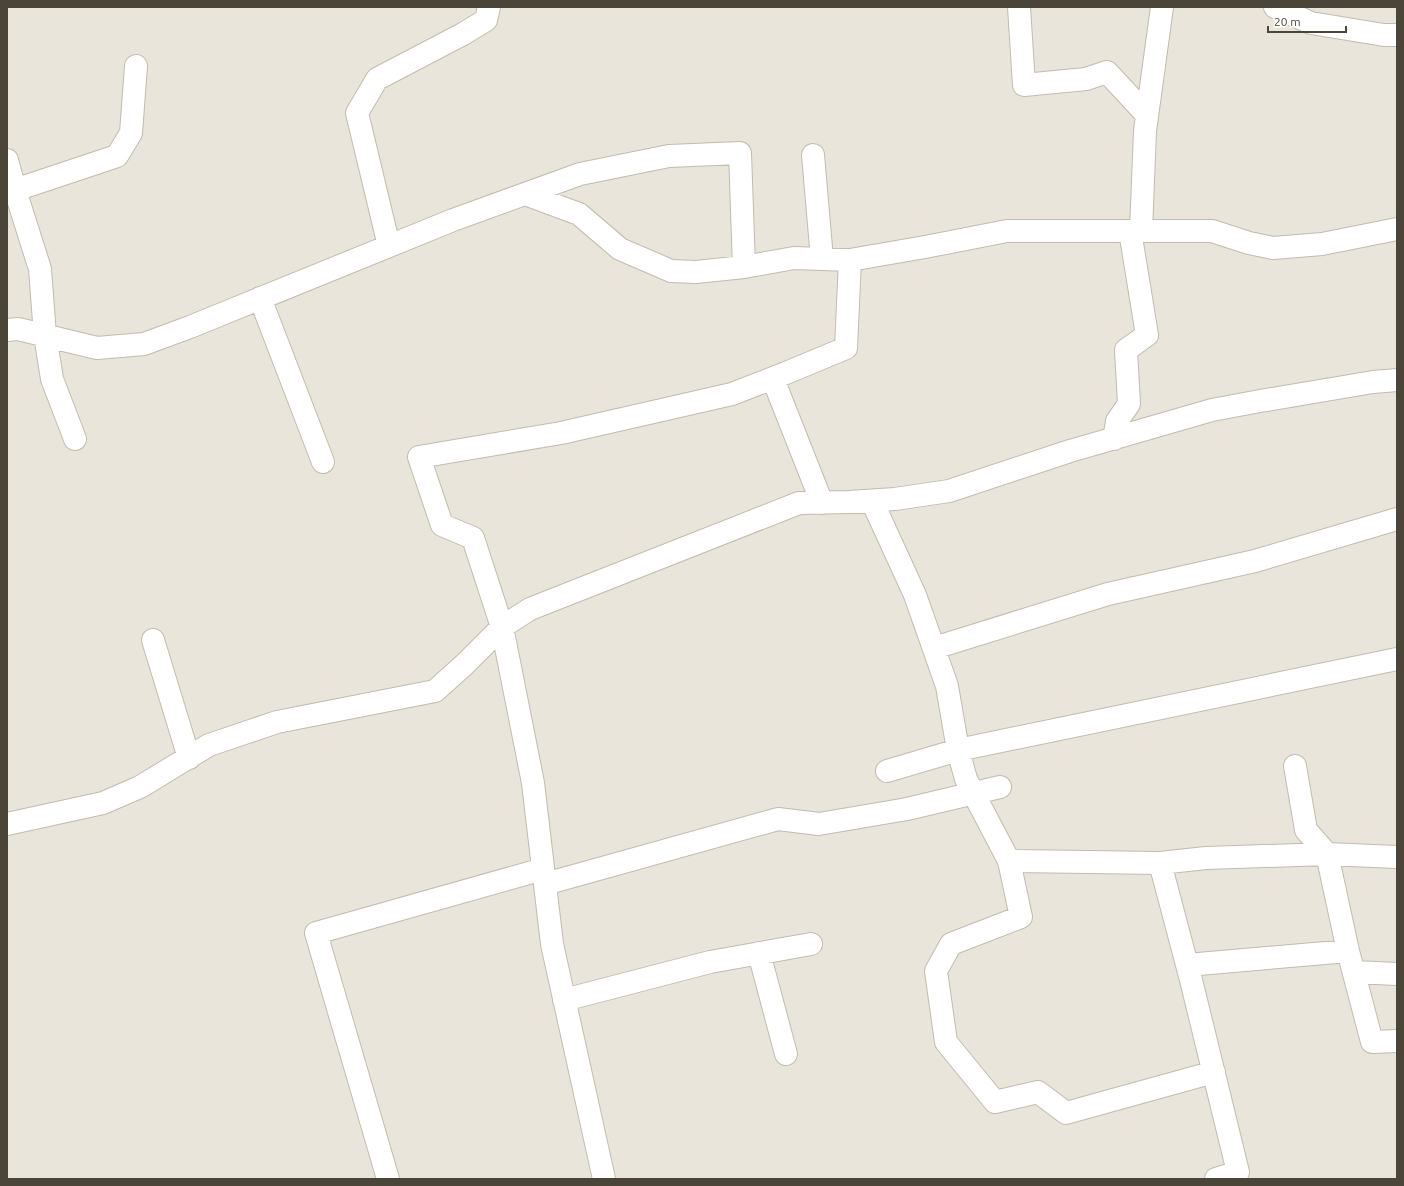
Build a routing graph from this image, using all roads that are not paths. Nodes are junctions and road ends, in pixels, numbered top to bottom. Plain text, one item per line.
1 (489, 7) edge
2 (1019, 7) edge
3 (1162, 7) edge
4 (1275, 7) edge
5 (1397, 36) edge
6 (136, 66) dead end
7 (1147, 115) junction
8 (813, 155) dead end
9 (7, 160) edge
10 (15, 190) junction
11 (525, 194) junction
12 (1397, 229) edge
13 (1136, 231) junction
14 (389, 246) junction
15 (822, 259) junction
16 (850, 260) junction
17 (744, 267) junction
18 (260, 298) junction
19 (7, 330) edge
20 (45, 335) junction
21 (773, 378) junction
22 (1397, 380) edge
23 (74, 439) dead end
24 (1114, 439) junction
25 (323, 462) dead end
26 (872, 501) junction
27 (822, 503) junction
28 (1397, 519) edge
29 (502, 627) junction
30 (153, 640) dead end
31 (934, 648) junction
32 (1397, 659) edge
33 (958, 750) junction
34 (189, 758) junction
35 (1295, 766) dead end
36 (887, 771) dead end
37 (1000, 787) dead end
38 (974, 794) junction
39 (7, 824) edge
40 (1327, 854) junction
41 (1397, 857) edge
42 (1009, 861) junction
43 (1160, 862) junction
44 (544, 877) junction
45 (811, 944) dead end
46 (1348, 951) junction
47 (758, 953) junction
48 (1187, 965) junction
49 (1354, 972) junction
50 (1397, 974) edge
51 (564, 1000) junction
52 (1397, 1041) edge
53 (786, 1054) dead end
54 (1214, 1072) junction
55 (1240, 1175) edge
56 (388, 1179) edge
57 (604, 1179) edge
58 (1216, 1179) edge

1 - 14 street
2 - 7 street
3 - 7 street
4 - 5 street
6 - 10 street
7 - 13 street
8 - 15 street
9 - 10 street
10 - 20 street
11 - 14 street
11 - 17 street
11 - 17 street
12 - 13 street
13 - 16 street
13 - 24 street
14 - 18 street
15 - 16 street
15 - 17 street
16 - 21 street
18 - 20 street
18 - 25 street
19 - 20 street
20 - 23 street
21 - 27 street
21 - 29 street
22 - 24 street
24 - 26 street
26 - 27 street
26 - 31 street
27 - 29 street
28 - 31 street
29 - 34 street
29 - 44 street
30 - 34 street
31 - 33 street
32 - 33 street
33 - 36 street
33 - 38 street
34 - 39 street
35 - 40 street
37 - 38 street
38 - 42 street
38 - 44 street
40 - 41 street
40 - 43 street
40 - 46 street
42 - 43 street
42 - 54 street
43 - 48 street
44 - 51 street
44 - 56 street
45 - 47 street
46 - 48 street
46 - 49 street
47 - 51 street
47 - 53 street
48 - 54 street
49 - 50 street
49 - 52 street
51 - 57 street
54 - 55 street
55 - 58 street

